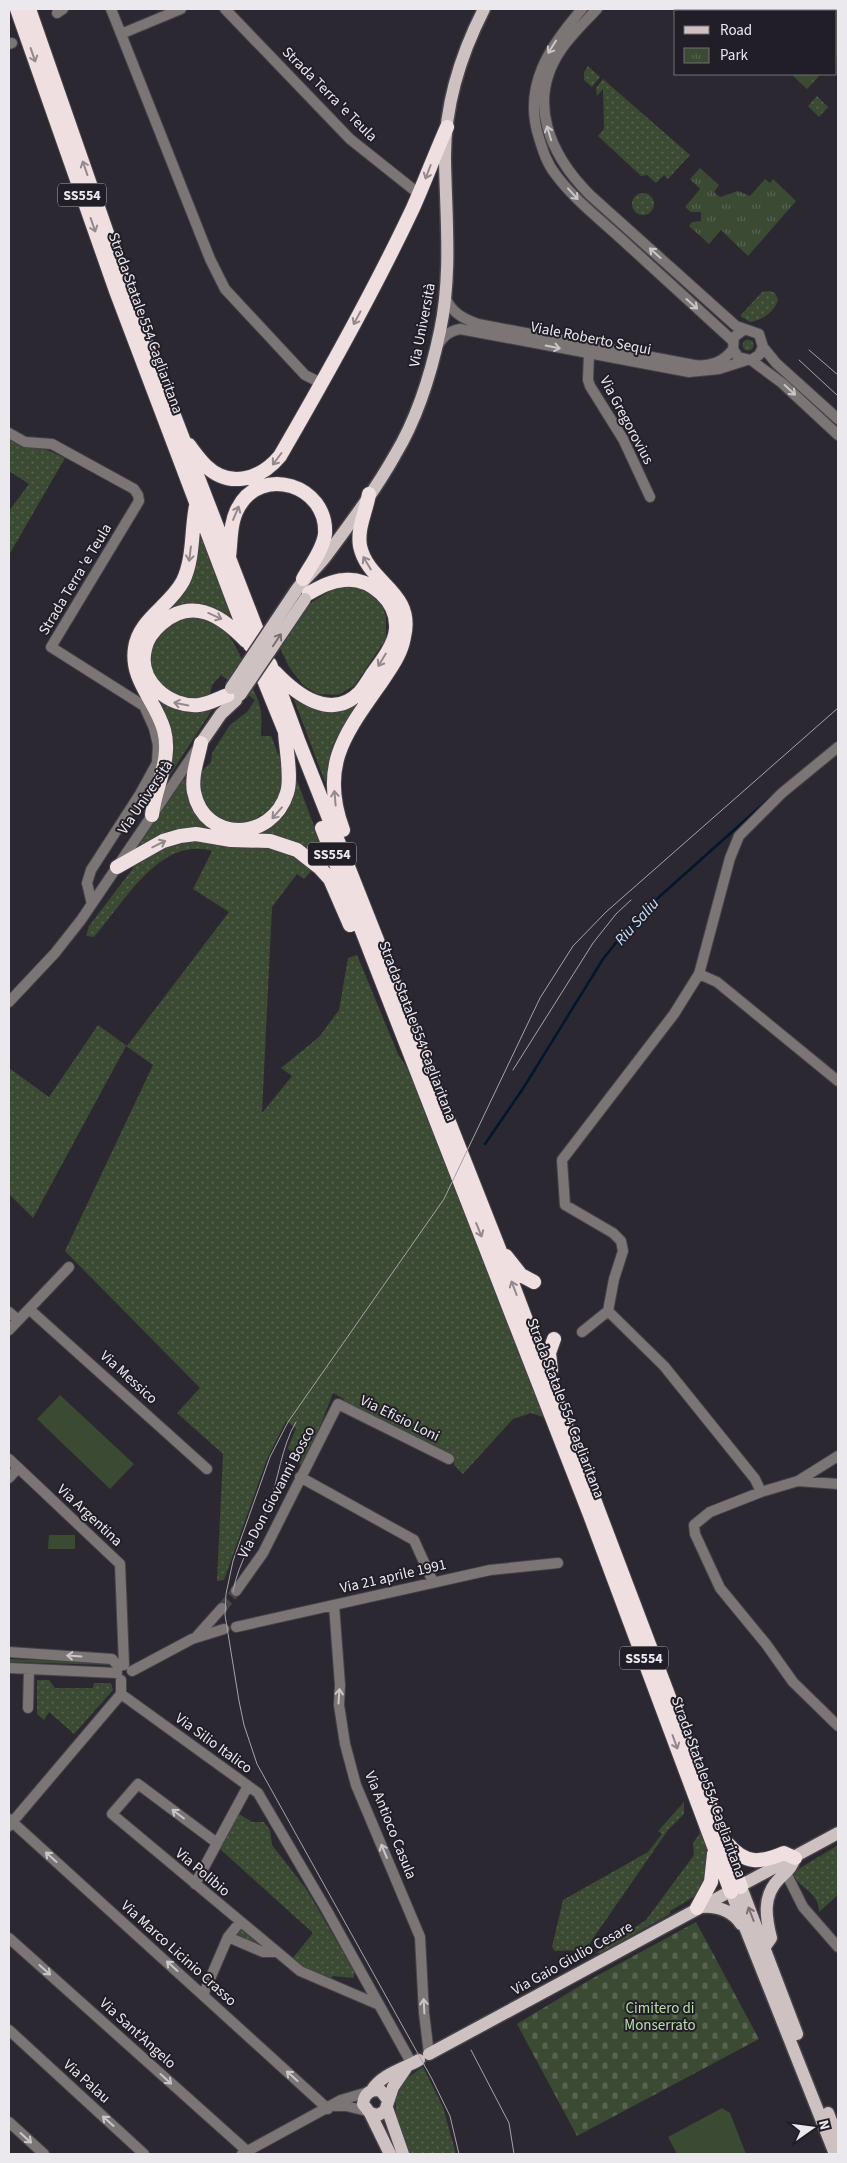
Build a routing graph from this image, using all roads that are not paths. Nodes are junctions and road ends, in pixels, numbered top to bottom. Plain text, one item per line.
1 (17, 9) edge
2 (30, 9) edge
3 (111, 9) edge
4 (181, 9) edge
5 (225, 9) edge
6 (484, 9) edge
7 (582, 9) edge
8 (597, 9) edge
9 (121, 34) junction
10 (447, 127) junction
11 (418, 194) junction
12 (445, 297) junction
13 (745, 330) junction
14 (733, 345) junction
15 (436, 347) junction
16 (763, 347) junction
17 (589, 354) junction
18 (749, 360) junction
19 (321, 383) junction
20 (838, 419) edge
21 (9, 433) edge
22 (181, 435) junction
23 (838, 435) edge
24 (369, 494) junction
25 (650, 497) dead end
26 (196, 506) junction
27 (229, 560) junction
28 (321, 563) junction
29 (303, 579) junction
30 (303, 595) junction
31 (253, 641) junction
32 (268, 669) junction
33 (233, 694) junction
34 (285, 732) junction
35 (201, 743) junction
36 (838, 747) edge
37 (152, 816) junction
38 (339, 845) junction
39 (116, 867) junction
40 (93, 901) junction
41 (699, 974) junction
42 (380, 976) junction
43 (9, 1002) edge
44 (838, 1082) edge
45 (455, 1156) junction
46 (465, 1181) junction
47 (498, 1246) junction
48 (68, 1267) dead end
49 (534, 1282) dead end
50 (29, 1309) junction
51 (608, 1311) junction
52 (9, 1312) edge
53 (18, 1320) junction
54 (9, 1330) edge
55 (582, 1332) dead end
56 (554, 1339) dead end
57 (553, 1390) junction
58 (338, 1404) joint
59 (838, 1456) edge
60 (9, 1459) edge
61 (449, 1459) dead end
62 (18, 1468) junction
63 (207, 1469) dead end
64 (300, 1477) junction
65 (9, 1478) edge
66 (798, 1481) junction
67 (838, 1484) edge
68 (760, 1492) junction
69 (558, 1562) dead end
70 (433, 1582) junction
71 (236, 1591) tunnel mouth
72 (334, 1605) junction
73 (222, 1608) tunnel mouth
74 (236, 1627) dead end
75 (224, 1629) dead end
76 (192, 1639) junction
77 (9, 1652) edge
78 (9, 1668) edge
79 (29, 1669) junction
80 (123, 1671) junction
81 (120, 1694) junction
82 (28, 1708) dead end
83 (838, 1726) edge
84 (248, 1786) junction
85 (10, 1823) edge
86 (838, 1833) edge
87 (723, 1836) junction
88 (217, 1843) junction
89 (714, 1849) junction
90 (795, 1858) junction
91 (786, 1873) junction
92 (195, 1884) junction
93 (736, 1889) junction
94 (697, 1908) junction
95 (240, 1922) junction
96 (746, 1932) junction
97 (228, 1937) junction
98 (9, 1938) edge
99 (838, 1947) edge
100 (764, 1948) junction
101 (276, 1952) junction
102 (203, 1995) junction
103 (377, 2004) junction
104 (9, 2030) edge
105 (417, 2062) junction
106 (370, 2091) junction
107 (388, 2104) junction
108 (330, 2108) junction
109 (368, 2112) junction
110 (9, 2122) edge
111 (838, 2139) edge
112 (244, 2153) edge
113 (44, 2154) edge
114 (144, 2154) edge
115 (390, 2154) edge
116 (403, 2154) edge
117 (835, 2154) edge

1 -> 26 highway, Strada Statale 554 Cagliaritana / SS554
22 -> 2 highway, Strada Statale 554 Cagliaritana / SS554
3 - 9 street
4 - 9 street
5 - 11 street, Strada Terra 'e Teula
6 - 10 main road, Via Università
7 -> 14 street
13 -> 8 street
9 - 19 street
10 -> 11 highway
10 - 12 main road, Via Università
11 -> 19 highway
12 - 14 street, Viale Roberto Sequi
12 - 15 main road, Via Università
13 - 14 street
13 - 16 street
14 - 18 street
15 -> 17 street, Viale Roberto Sequi
15 - 24 main road, Via Università
16 - 18 street
16 - 20 street
17 - 18 street, Viale Roberto Sequi
17 - 25 street, Via Gregorovius
18 -> 23 street
19 -> 22 highway
21 - 40 street, Strada Terra 'e Teula
22 - 27 highway, Strada Statale 554 Cagliaritana / SS554
24 - 28 main road, Via Università
38 -> 24 highway
26 - 31 highway, Strada Statale 554 Cagliaritana / SS554
26 -> 37 highway
27 -> 29 highway
27 - 31 highway, Strada Statale 554 Cagliaritana / SS554
28 - 29 main road, Via Università
28 - 30 main road, Via Università
29 - 30 main road, Via Università
30 -> 32 highway
30 - 33 main road, Via Università, bridge
33 -> 31 highway
32 - 34 highway, Strada Statale 554 Cagliaritana / SS554
32 - 38 highway, Strada Statale 554 Cagliaritana / SS554
33 - 35 main road, Via Università
34 -> 35 highway
34 - 42 highway, Strada Statale 554 Cagliaritana / SS554
35 - 37 street, Via Università
36 - 41 street
37 - 39 street, Via Università
38 - 45 highway, Strada Statale 554 Cagliaritana / SS554
39 - 40 street, Via Università
39 -> 42 highway
40 - 43 street, Via Università
41 - 44 street
41 - 51 street
42 - 45 highway, Strada Statale 554 Cagliaritana / SS554
45 - 46 highway, Strada Statale 554 Cagliaritana / SS554
46 - 47 highway, Strada Statale 554 Cagliaritana / SS554
46 -> 89 highway, Strada Statale 554 Cagliaritana / SS554
47 - 49 highway
57 -> 47 highway, Strada Statale 554 Cagliaritana / SS554
48 - 50 street
50 - 53 street
50 - 63 street, Via Messico
51 - 55 street
51 - 68 street
52 - 53 street
53 - 54 street
56 - 57 highway
57 - 87 highway, Strada Statale 554 Cagliaritana / SS554
58 - 61 street, Via Efisio Loni
58 - 64 street, Via Don Giovanni Bosco
59 - 66 street
60 - 62 street, Via Argentina
62 - 65 street
62 - 80 street, Via Argentina
64 - 70 street
64 - 71 street, Via Don Giovanni Bosco
66 - 67 street
66 - 68 street
68 - 83 street
69 - 70 street, Via 21 aprile 1991
70 - 72 street, Via 21 aprile 1991
72 - 74 street, Via 21 aprile 1991
105 -> 72 street, Via Antioco Casula
73 - 76 street
75 - 76 street
76 - 80 street
80 -> 77 street
78 - 79 street
79 - 80 street
79 - 82 street
80 - 81 street, Via Argentina
81 - 84 street, Via Silio Italico
81 - 85 street
84 - 88 street, Via Silio Italico
84 - 103 street
102 -> 85 street, Via Marco Licinio Crasso
86 - 90 main road, Via Gaio Giulio Cesare
87 - 90 highway
87 - 93 highway, Strada Statale 554 Cagliaritana / SS554
88 - 92 street, Via Silio Italico
88 -> 92 street, Via Polibio
89 - 93 highway, Strada Statale 554 Cagliaritana / SS554
89 - 94 highway
90 - 91 main road
90 - 93 main road, Via Gaio Giulio Cesare
91 - 99 street
91 - 100 main road
92 - 95 street, Via Polibio
93 - 94 main road, Via Gaio Giulio Cesare
93 - 96 main road, Strada Statale 554 Cagliaritana / SS554
100 -> 93 main road, Strada Statale 554 Cagliaritana / SS554
94 - 96 main road
94 - 105 main road, Via Gaio Giulio Cesare
95 - 97 street
95 - 101 street, Via Polibio
96 - 117 main road, Strada Statale 554 Cagliaritana / SS554
97 - 101 street, Via Polibio
97 - 102 street
98 -> 112 street, Via Sant'Angelo
100 - 111 main road, Strada Statale 554 Cagliaritana / SS554
101 - 103 street, Via Polibio
108 -> 102 street, Via Marco Licinio Crasso
103 - 105 street
114 -> 104 street, Via Palau
105 - 106 main road, Via Gaio Giulio Cesare
105 - 107 main road, Via Gaio Giulio Cesare
106 - 107 main road
106 - 108 street, Via Gaio Giulio Cesare
106 - 109 main road
107 - 109 main road
107 - 116 main road
108 - 109 street
108 - 112 street, Via Gaio Giulio Cesare
109 - 115 main road
110 -> 113 street

